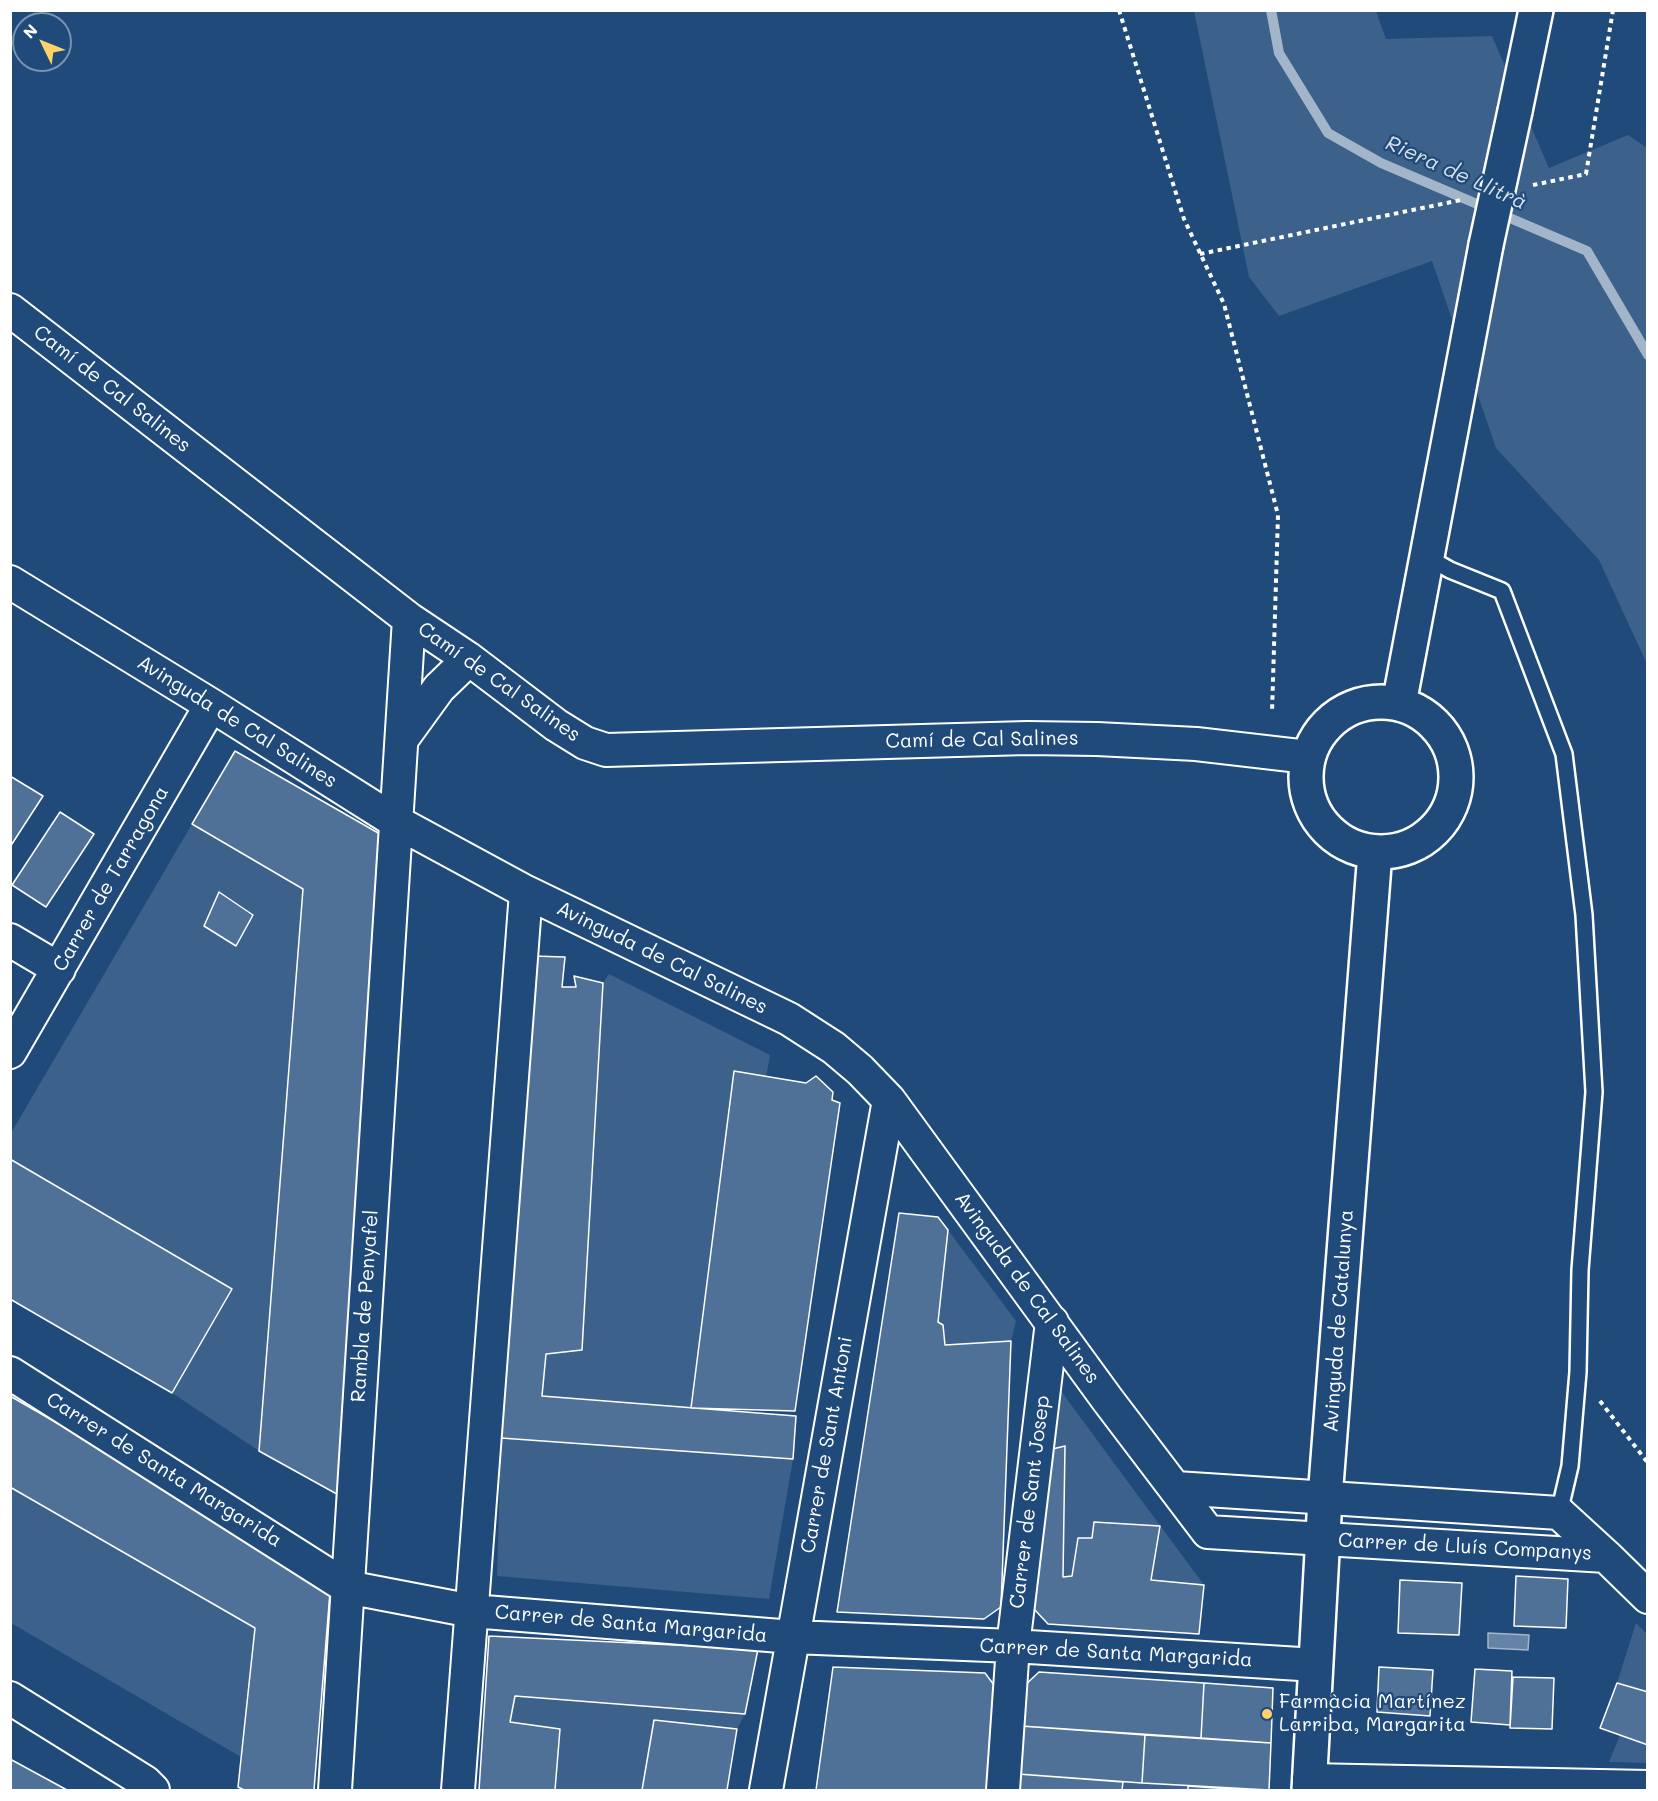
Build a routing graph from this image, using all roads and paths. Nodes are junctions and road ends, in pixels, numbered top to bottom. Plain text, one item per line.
1 (1119, 10) edge
2 (1536, 10) edge
3 (1613, 10) edge
4 (1528, 186) dead end
5 (1469, 198) dead end
6 (1200, 254) junction
7 (10, 310) edge
8 (1427, 557) junction
9 (10, 582) edge
10 (409, 619) junction
11 (469, 658) junction
12 (1399, 704) junction
13 (211, 705) junction
14 (1272, 713) dead end
15 (402, 739) junction
16 (1308, 757) junction
17 (395, 821) junction
18 (1375, 852) junction
19 (526, 892) junction
20 (10, 940) edge
21 (59, 969) junction
22 (10, 1052) edge
23 (890, 1100) junction
24 (1052, 1322) junction
25 (1578, 1372) junction
26 (10, 1373) edge
27 (1647, 1463) edge
28 (1176, 1488) junction
29 (1325, 1498) junction
30 (1559, 1513) junction
31 (1323, 1539) junction
32 (1606, 1556) junction
33 (347, 1587) junction
34 (1647, 1597) edge
35 (472, 1611) junction
36 (793, 1637) junction
37 (1013, 1646) junction
38 (1316, 1665) junction
39 (10, 1698) edge
40 (1309, 1785) edge
41 (1647, 1786) edge
42 (1616, 1788) edge
43 (153, 1791) edge
44 (335, 1791) edge
45 (458, 1791) edge
46 (766, 1791) edge
47 (1003, 1791) edge

1 - 6 path
2 - 8 street, bridge
3 - 4 path
5 - 6 path
6 - 14 path
7 - 10 street, Camí de Cal Salines
8 - 12 street
8 - 25 lane
9 - 13 street, Avinguda de Cal Salines
10 - 11 street, Camí de Cal Salines
10 - 15 street, Rambla de Penyafel
11 - 15 street
11 - 16 street, Camí de Cal Salines
12 - 16 street
12 - 18 street
13 - 17 street, Avinguda de Cal Salines
13 - 21 street, Carrer de Tarragona
15 - 17 street, Rambla de Penyafel
16 - 18 street
17 - 19 street, Avinguda de Cal Salines
17 - 33 street, Rambla de Penyafel
18 - 29 street, Avinguda de Catalunya
19 - 23 street, Avinguda de Cal Salines
19 - 35 street
20 - 21 street
21 - 22 street, Carrer de Tarragona
23 - 24 street, Avinguda de Cal Salines
23 - 36 street, Carrer de Sant Antoni
24 - 28 street, Avinguda de Cal Salines
24 - 37 street, Carrer de Sant Josep
25 - 27 path
25 - 30 lane
26 - 33 street, Carrer de Santa Margarida
28 - 29 street
28 - 31 street, Avinguda de Cal Salines
29 - 30 street, Carrer de Lluís Companys
29 - 31 street, Avinguda de Catalunya
30 - 32 street, Carrer de Lluís Companys
31 - 32 street, Carrer de Lluís Companys
31 - 38 street, Avinguda de Catalunya
32 - 34 street, Carrer de Lluís Companys
33 - 35 street, Carrer de Santa Margarida
33 - 44 street, Rambla de Penyafel
35 - 36 street, Carrer de Santa Margarida
35 - 45 street
36 - 37 street, Carrer de Santa Margarida
36 - 46 street, Carrer de Sant Antoni
37 - 38 street, Carrer de Santa Margarida
37 - 47 street, Carrer de Sant Josep
38 - 40 street, Avinguda de Catalunya
39 - 43 street
40 - 42 street
41 - 42 street

